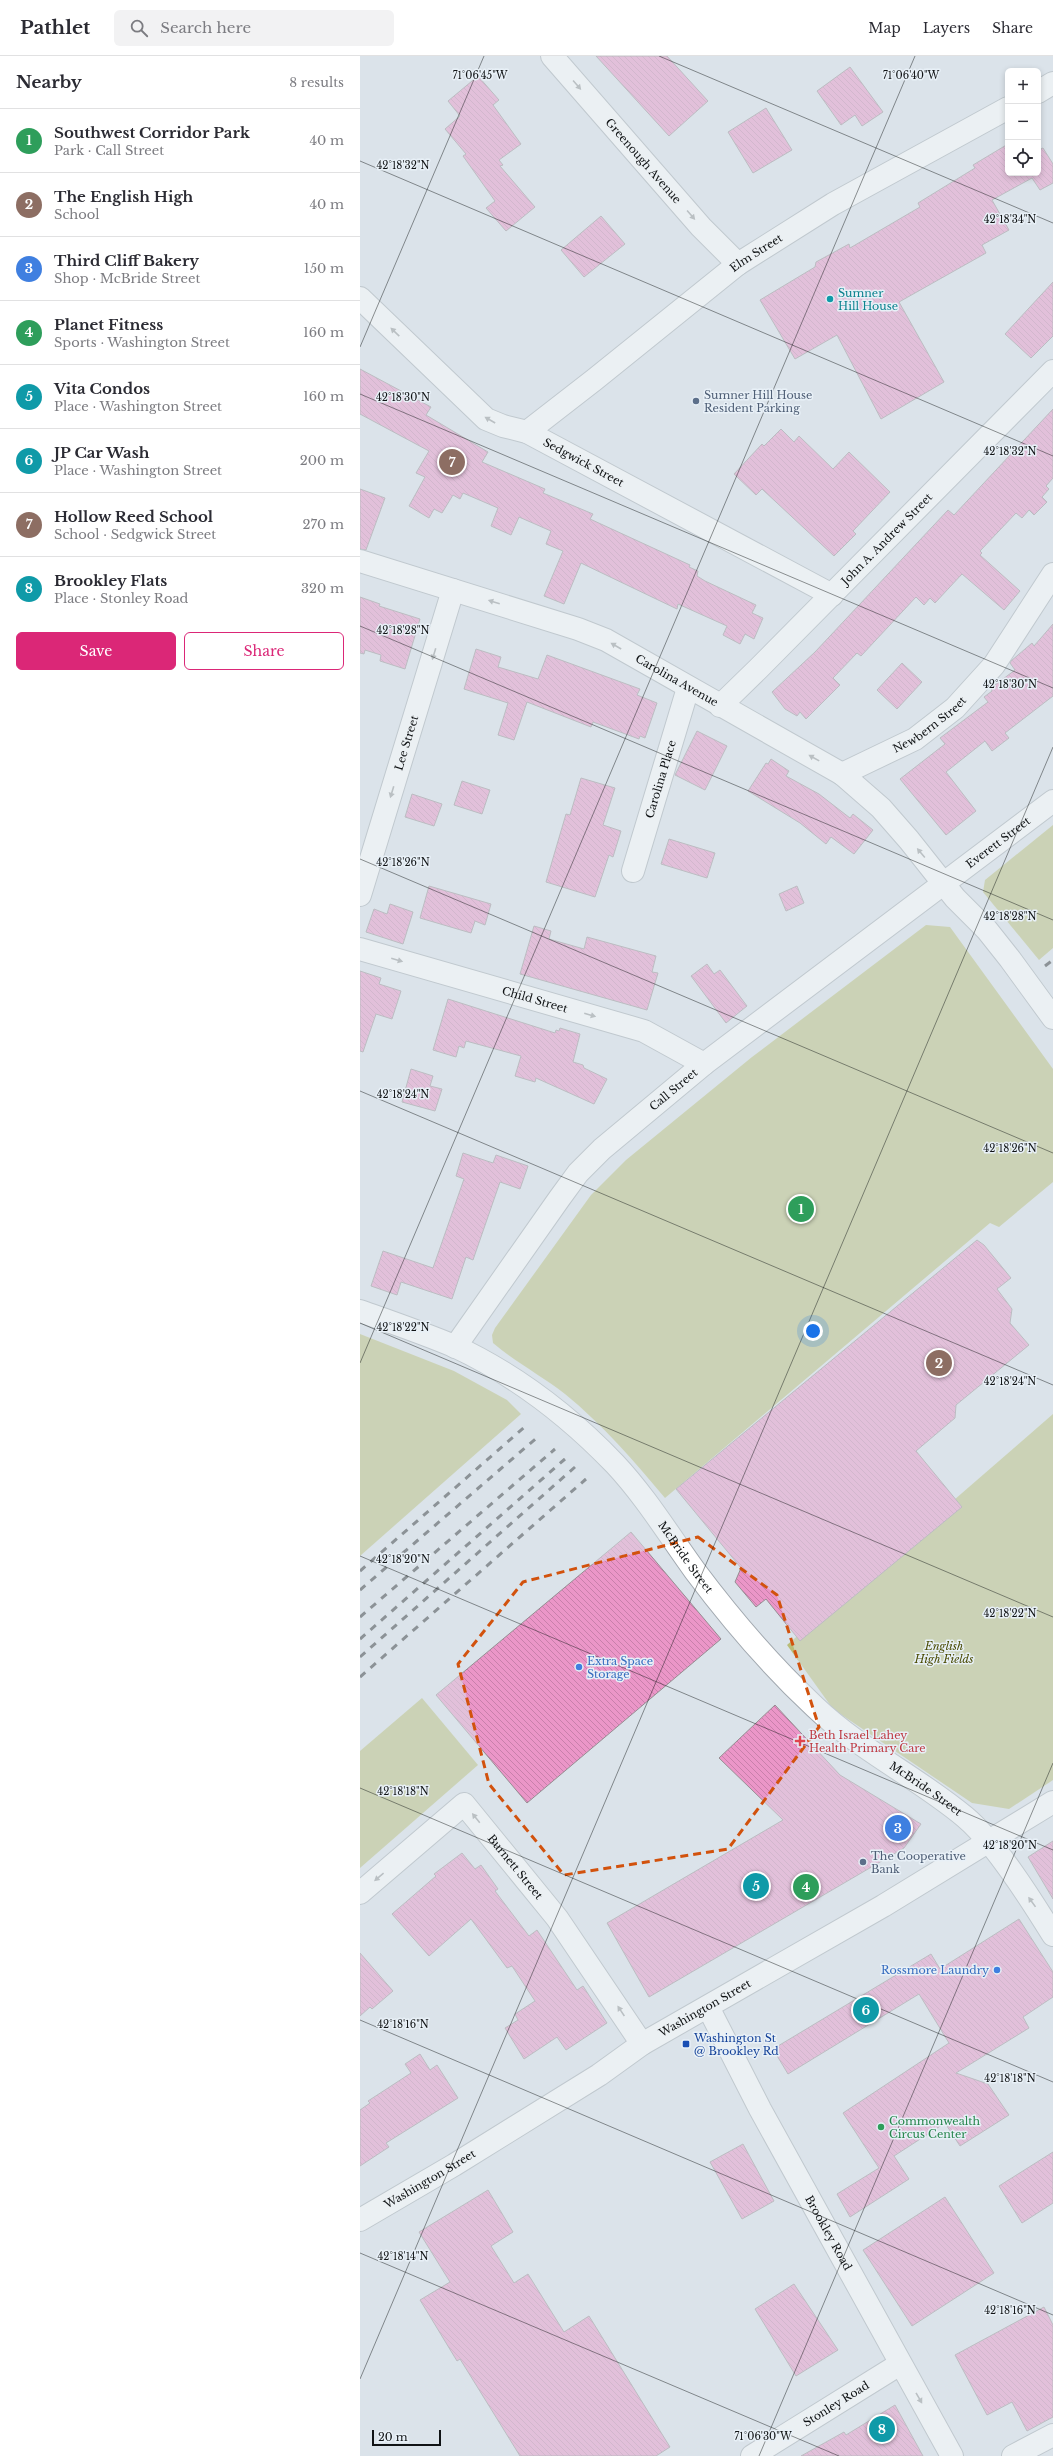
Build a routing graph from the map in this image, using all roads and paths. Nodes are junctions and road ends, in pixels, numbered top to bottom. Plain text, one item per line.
1 (552, 56) edge
2 (1053, 83) edge
3 (1041, 90) edge
4 (1005, 110) edge
5 (738, 264) junction
6 (360, 298) edge
7 (1053, 371) edge
8 (527, 432) junction
9 (360, 561) edge
10 (1053, 574) edge
11 (453, 590) junction
12 (832, 595) junction
13 (688, 688) junction
14 (720, 706) junction
15 (842, 774) junction
16 (1053, 801) edge
17 (633, 871) dead end
18 (944, 884) junction
19 (360, 895) edge
20 (360, 949) edge
21 (1053, 1018) edge
22 (704, 1064) junction
23 (360, 1311) edge
24 (455, 1347) junction
25 (1053, 1802) edge
26 (987, 1841) junction
27 (360, 1893) edge
28 (1053, 1935) edge
29 (708, 2007) junction
30 (642, 2044) junction
31 (360, 2220) edge
32 (900, 2364) junction
33 (1053, 2435) edge
34 (752, 2456) edge
35 (952, 2456) edge
36 (1013, 2456) edge

1 -> 5 street, Greenough Avenue
2 - 3 street
4 - 5 street, Elm Street
5 - 8 street, Elm Street
8 -> 6 street, Sedgwick Street
7 - 12 street, John A. Andrew Street
8 - 12 street, Sedgwick Street
9 - 11 street, Carolina Avenue
10 - 15 street, Newbern Street
13 -> 11 street, Carolina Avenue
11 -> 19 street, Lee Street
12 - 14 street, John A. Andrew Street
13 - 14 street, Carolina Avenue
13 - 17 street, Carolina Place
15 -> 14 street, Carolina Avenue
18 -> 15 street, Carolina Avenue
16 - 18 street, Everett Street
18 - 21 street, Carolina Avenue
18 - 22 street, Call Street
20 -> 22 street, Child Street
22 - 24 street, Call Street
23 - 24 street, McBride Street
24 - 26 street, McBride Street
25 - 26 street, Washington Street
28 -> 26 street, McBride Street
26 - 29 street, Washington Street
30 -> 27 street, Burnett Street
29 - 30 street, Washington Street
29 - 32 street, Brookley Road
30 - 31 street, Washington Street
32 - 34 street, Stonley Road
32 -> 35 street, Brookley Road
33 - 36 street

